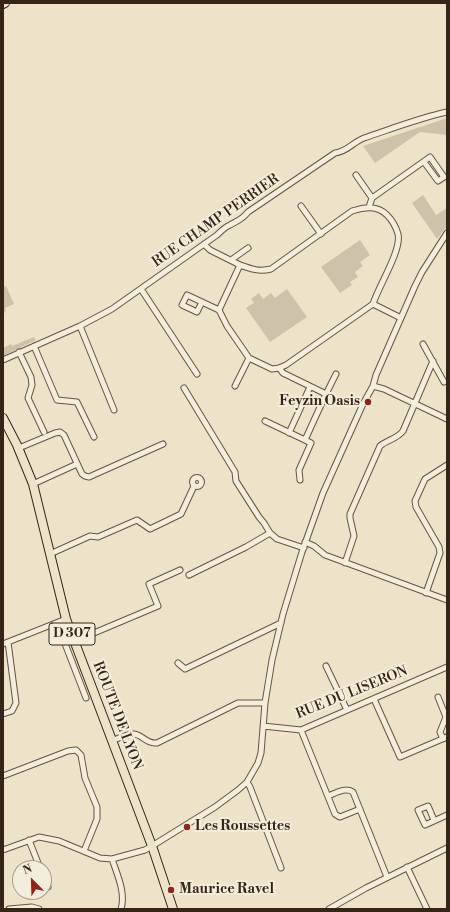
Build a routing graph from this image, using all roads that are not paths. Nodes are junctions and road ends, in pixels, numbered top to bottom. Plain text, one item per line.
1 (447, 112) edge
2 (424, 162) junction
3 (356, 175) dead end
4 (372, 198) junction
5 (301, 206) dead end
6 (369, 207) junction
7 (447, 233) edge
8 (321, 234) junction
9 (204, 244) junction
10 (248, 248) dead end
11 (231, 260) junction
12 (240, 265) junction
13 (141, 289) junction
14 (202, 302) dead end
15 (372, 304) junction
16 (219, 310) junction
17 (401, 318) junction
18 (80, 326) junction
19 (423, 344) dead end
20 (34, 346) junction
21 (19, 352) junction
22 (249, 358) junction
23 (3, 360) edge
24 (433, 361) junction
25 (279, 368) junction
26 (198, 374) dead end
27 (336, 374) dead end
28 (444, 382) dead end
29 (234, 386) dead end
30 (373, 386) junction
31 (310, 387) junction
32 (184, 388) dead end
33 (326, 394) junction
34 (414, 404) junction
35 (114, 410) dead end
36 (3, 418) edge
37 (447, 419) edge
38 (265, 421) dead end
39 (44, 432) dead end
40 (289, 432) junction
41 (94, 438) dead end
42 (305, 440) junction
43 (163, 444) dead end
44 (19, 448) junction
45 (77, 464) junction
46 (447, 465) edge
47 (300, 480) dead end
48 (33, 484) junction
49 (194, 486) dead end
50 (270, 533) junction
51 (304, 545) junction
52 (50, 554) junction
53 (345, 563) junction
54 (180, 570) dead end
55 (188, 575) dead end
56 (426, 592) junction
57 (447, 600) edge
58 (66, 619) junction
59 (57, 623) junction
60 (281, 623) junction
61 (75, 642) junction
62 (5, 643) edge
63 (178, 663) dead end
64 (326, 666) dead end
65 (447, 667) edge
66 (438, 697) dead end
67 (86, 698) dead end
68 (374, 699) junction
69 (265, 703) junction
70 (347, 710) junction
71 (3, 714) edge
72 (263, 726) junction
73 (301, 730) junction
74 (445, 738) edge
75 (112, 741) junction
76 (3, 776) edge
77 (246, 782) junction
78 (328, 796) junction
79 (360, 809) junction
80 (447, 815) edge
81 (434, 820) dead end
82 (29, 840) junction
83 (152, 846) junction
84 (447, 848) edge
85 (3, 850) edge
86 (84, 851) junction
87 (112, 859) junction
88 (37, 860) edge
89 (407, 867) junction
90 (281, 868) dead end
91 (387, 877) junction
92 (10, 909) edge
93 (39, 909) edge
94 (121, 909) edge
95 (173, 909) edge
96 (329, 909) edge
97 (427, 909) edge

1 - 9 street, RUE CHAMP PERRIER
2 - 2 street
2 - 4 street
3 - 4 street
4 - 6 street
5 - 8 street
6 - 8 street
6 - 15 street
7 - 17 street
8 - 12 street
9 - 11 street
9 - 13 street, RUE CHAMP PERRIER
10 - 11 street
11 - 12 street
12 - 16 street
13 - 18 street, RUE CHAMP PERRIER
13 - 26 street
14 - 16 street
15 - 17 street
15 - 25 street
16 - 22 street
17 - 30 street
18 - 20 street, RUE CHAMP PERRIER
18 - 35 street
19 - 24 street
20 - 21 street, RUE CHAMP PERRIER
20 - 41 street
21 - 23 street, RUE CHAMP PERRIER
21 - 39 street
22 - 25 street
22 - 29 street
24 - 28 street
24 - 34 street
25 - 31 street
27 - 33 street
30 - 34 street
30 - 51 street
31 - 33 street
31 - 40 street
32 - 50 street
33 - 42 street
34 - 37 street
34 - 53 street
36 - 44 main road, ROUTE DE LYON / D 307
38 - 40 street
40 - 42 street
42 - 47 street
43 - 45 street
44 - 45 street
44 - 48 main road, ROUTE DE LYON / D 307
45 - 48 street
46 - 56 street
48 - 52 main road, ROUTE DE LYON / D 307
49 - 52 street
50 - 51 street
50 - 55 street
51 - 53 street
51 - 60 street
52 - 58 main road, ROUTE DE LYON / D 307
53 - 56 street
54 - 61 street
56 - 57 street
58 - 59 street
58 - 61 main road, ROUTE DE LYON / D 307
59 - 62 street
59 - 67 street
60 - 63 street
60 - 69 street
61 - 75 main road, ROUTE DE LYON / D 307
62 - 71 street
64 - 70 street
65 - 68 street, RUE DU LISERON
66 - 74 street
68 - 70 street, RUE DU LISERON
68 - 74 street
69 - 72 street
69 - 75 street
70 - 73 street, RUE DU LISERON
72 - 73 street, RUE DU LISERON
72 - 77 street
73 - 78 street
75 - 83 main road, ROUTE DE LYON / D 307
76 - 86 street
77 - 83 street
77 - 90 street
78 - 79 street
78 - 79 street
79 - 91 street
80 - 81 street
82 - 85 street
82 - 86 street
82 - 88 street
83 - 87 street
83 - 95 main road, ROUTE DE LYON / D 307
84 - 89 street
86 - 87 street
87 - 94 street
89 - 91 street
89 - 97 street
91 - 96 street
92 - 93 street

